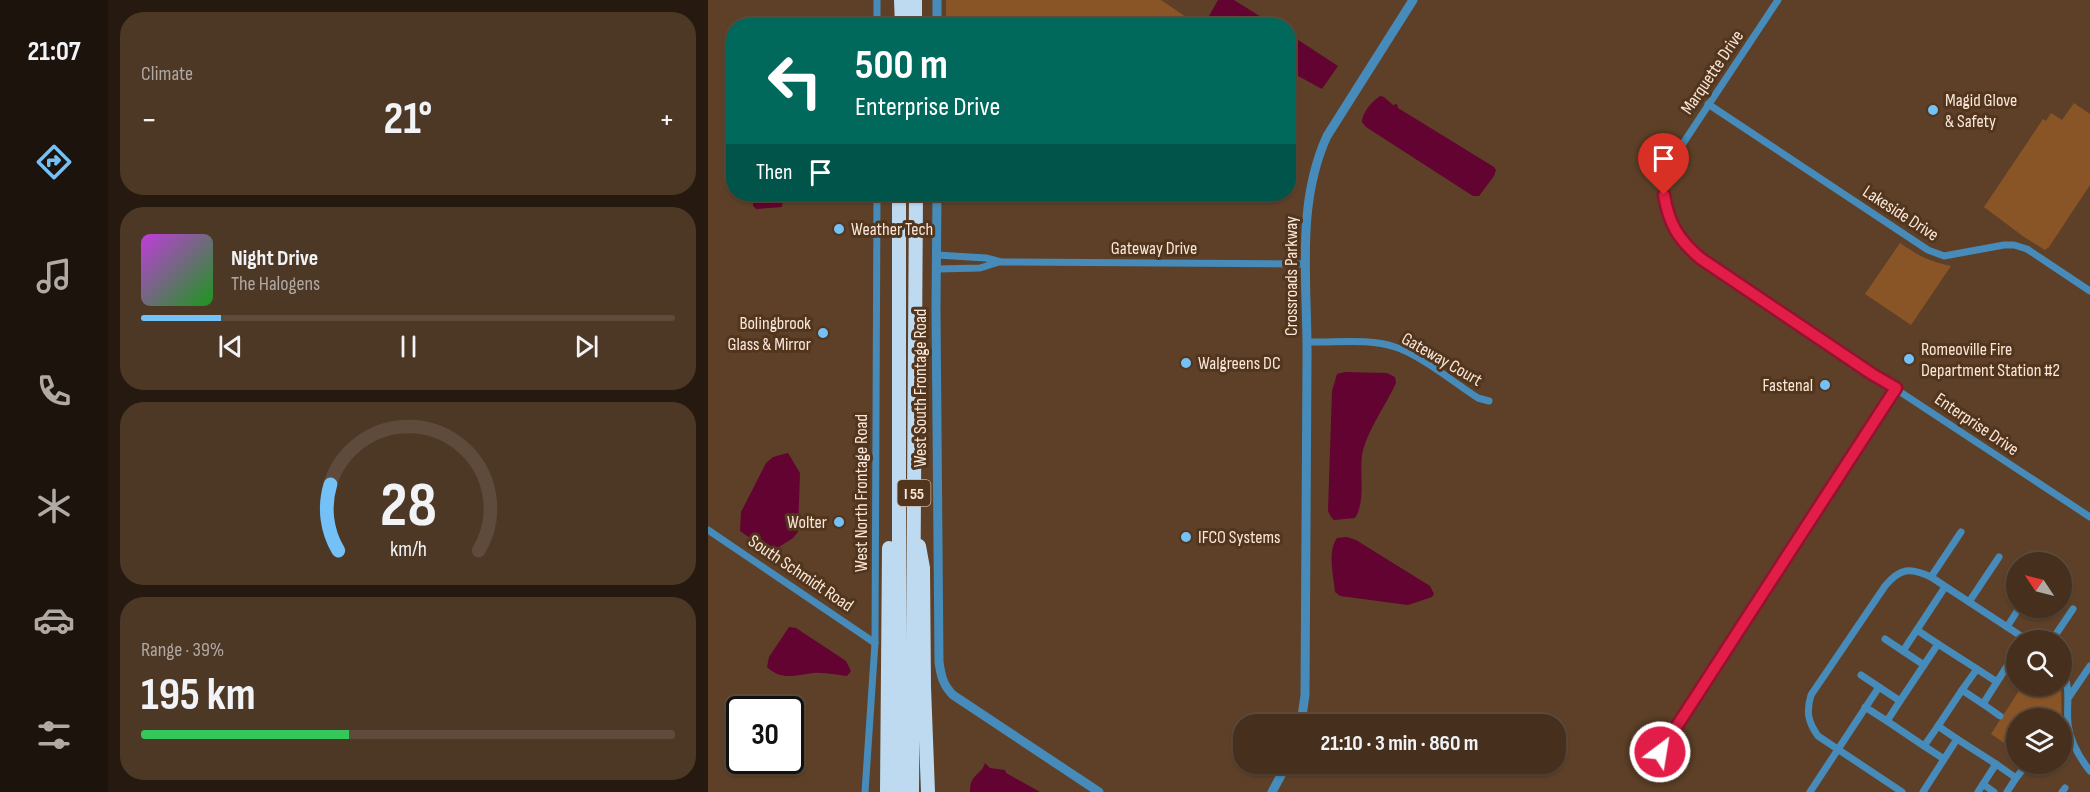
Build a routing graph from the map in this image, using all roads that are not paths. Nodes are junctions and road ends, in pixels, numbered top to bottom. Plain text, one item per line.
1 (877, 0) edge
2 (902, 0) edge
3 (915, 0) edge
4 (937, 0) edge
5 (1413, 0) edge
6 (1778, 0) edge
7 (878, 18) edge
8 (902, 18) edge
9 (915, 18) edge
10 (937, 18) edge
11 (1708, 104) junction
12 (1664, 195) joint
13 (877, 201) edge
14 (899, 201) edge
15 (916, 201) edge
16 (937, 201) edge
17 (937, 255) junction
18 (1001, 262) junction
19 (1306, 264) junction
20 (937, 269) junction
21 (2090, 291) edge
22 (1308, 342) junction
23 (1896, 388) junction
24 (899, 400) junction
25 (1489, 401) dead end
26 (913, 515) junction
27 (2090, 517) edge
28 (708, 530) edge
29 (1961, 532) dead end
30 (1999, 557) dead end
31 (1931, 577) junction
32 (1945, 587) junction
33 (1969, 602) junction
34 (2073, 609) dead end
35 (2013, 618) edge
36 (2007, 627) junction
37 (1917, 630) junction
38 (2011, 630) edge
39 (2059, 630) edge
40 (1885, 639) dead end
41 (875, 643) junction
42 (1938, 644) junction
43 (1903, 651) junction
44 (1924, 665) junction
45 (2090, 666) edge
46 (2006, 667) edge
47 (1977, 669) junction
48 (1861, 675) dead end
49 (1996, 682) junction
50 (1879, 687) junction
51 (1962, 690) junction
52 (2069, 697) joint
53 (1900, 701) junction
54 (1983, 704) junction
55 (1865, 707) junction
56 (1302, 714) edge
57 (2000, 716) dead end
58 (1887, 721) junction
59 (1938, 726) junction
60 (1958, 739) junction
61 (1924, 746) junction
62 (1837, 749) junction
63 (1944, 759) junction
64 (1652, 764) dead end
65 (1996, 764) junction
66 (2090, 771) edge
67 (1282, 774) edge
68 (2019, 774) edge
69 (2016, 778) junction
70 (1983, 784) junction
71 (865, 792) edge
72 (887, 792) edge
73 (899, 792) edge
74 (912, 792) edge
75 (928, 792) edge
76 (1099, 792) edge
77 (1272, 792) edge
78 (1810, 792) edge
79 (1902, 792) edge
80 (1923, 792) edge
81 (1977, 792) edge
82 (1994, 792) edge
83 (2007, 792) edge

1 - 7 street
2 - 8 highway
3 - 9 highway
4 - 10 street
5 - 19 street, Crossroads Parkway
6 - 11 street, Marquette Drive
11 - 12 street, Marquette Drive
11 - 21 street, Lakeside Drive
12 - 23 street, Enterprise Drive
13 - 41 street, West North Frontage Road
14 - 24 highway, I 55
15 - 26 highway, I 55
16 - 17 street, West South Frontage Road
17 - 18 street, Gateway Drive
17 - 20 street, West South Frontage Road
18 - 19 street, Gateway Drive
18 - 20 street, Gateway Drive
19 - 22 street, Crossroads Parkway
20 - 76 street, West South Frontage Road
22 - 25 street, Gateway Court
22 - 56 street, Crossroads Parkway
23 - 27 street, Enterprise Drive
23 - 64 street
24 - 72 highway
24 - 73 highway, I 55
26 - 74 highway, I 55
26 - 75 highway
28 - 41 street, South Schmidt Road
29 - 31 street
30 - 33 street
31 - 32 street
31 - 62 street
32 - 33 street
32 - 37 street
33 - 36 street
34 - 39 street
35 - 36 street
36 - 38 street
37 - 42 street
37 - 43 street
40 - 43 street
41 - 71 street, West North Frontage Road
42 - 44 street
42 - 47 street
43 - 44 street
44 - 53 street
45 - 52 street
46 - 49 street
47 - 49 street
47 - 51 street
48 - 50 street
49 - 54 street
50 - 53 street
50 - 55 street
51 - 54 street
51 - 59 street
52 - 66 street
53 - 58 street
54 - 57 street
55 - 58 street
55 - 62 street
58 - 61 street
59 - 60 street
59 - 61 street
60 - 63 street
60 - 65 street
61 - 63 street
62 - 78 street
62 - 79 street
63 - 80 street
65 - 69 street
65 - 70 street
67 - 77 street
68 - 69 street
69 - 83 street
70 - 81 street
70 - 82 street

